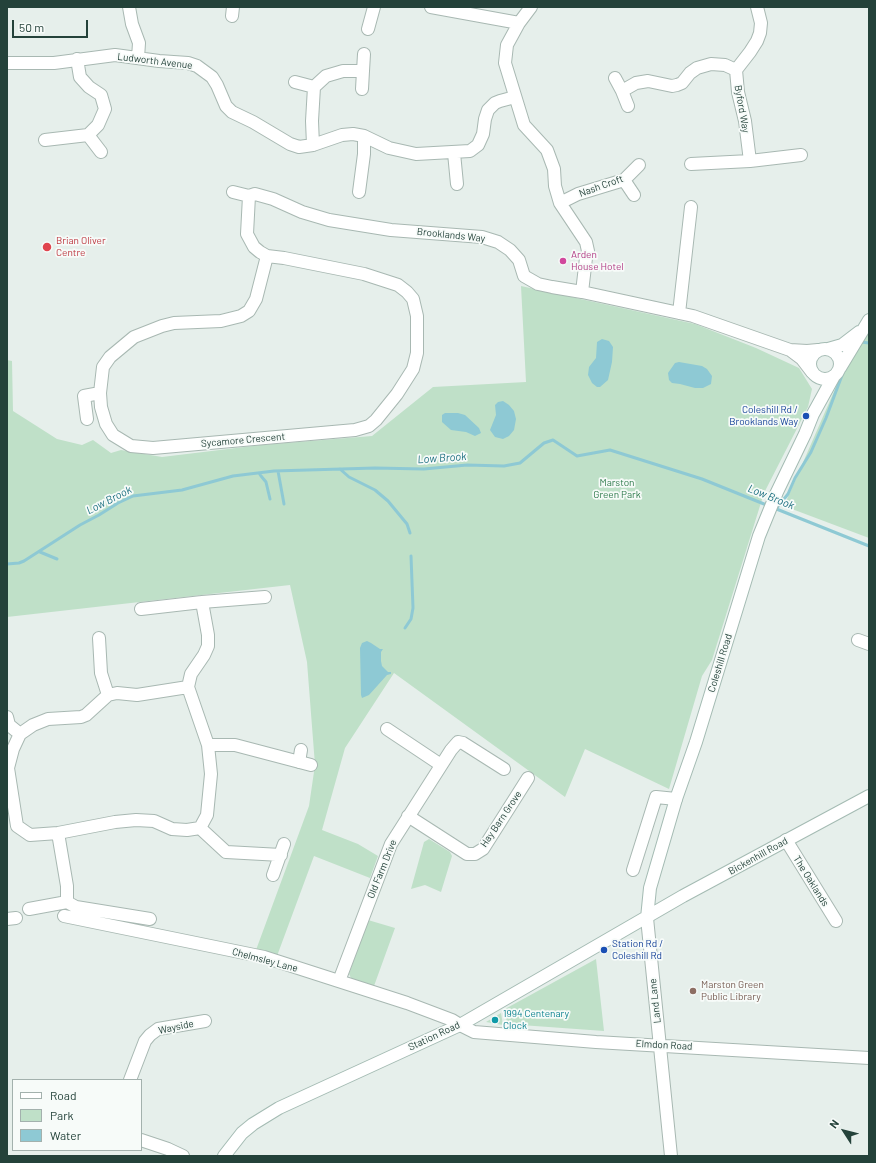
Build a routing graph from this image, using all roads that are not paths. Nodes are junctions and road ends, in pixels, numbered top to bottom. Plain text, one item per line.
1 (129, 7) edge
2 (374, 7) edge
3 (431, 7) edge
4 (531, 7) edge
5 (757, 7) edge
6 (519, 23) junction
7 (368, 29) dead end
8 (364, 54) dead end
9 (138, 58) junction
10 (77, 59) junction
11 (7, 64) edge
12 (363, 70) junction
13 (736, 70) junction
14 (614, 78) dead end
15 (295, 82) dead end
16 (314, 87) junction
17 (362, 89) dead end
18 (622, 91) junction
19 (515, 97) junction
20 (628, 106) dead end
21 (88, 135) junction
22 (364, 136) junction
23 (45, 140) dead end
24 (313, 145) junction
25 (101, 152) dead end
26 (454, 153) junction
27 (801, 155) dead end
28 (750, 161) junction
29 (691, 164) dead end
30 (639, 165) dead end
31 (624, 180) junction
32 (457, 184) dead end
33 (233, 192) dead end
34 (359, 192) dead end
35 (634, 195) dead end
36 (249, 196) junction
37 (560, 203) junction
38 (690, 207) dead end
39 (267, 256) junction
40 (582, 292) junction
41 (679, 313) junction
42 (867, 323) edge
43 (790, 350) junction
44 (823, 350) junction
45 (837, 372) junction
46 (814, 374) junction
47 (100, 393) junction
48 (813, 414) junction
49 (87, 419) dead end
50 (265, 596) dead end
51 (202, 602) junction
52 (140, 609) dead end
53 (99, 638) dead end
54 (188, 687) junction
55 (108, 695) junction
56 (7, 717) edge
57 (387, 729) dead end
58 (20, 734) junction
59 (208, 745) junction
60 (302, 750) dead end
61 (299, 762) junction
62 (311, 765) dead end
63 (441, 765) junction
64 (504, 769) dead end
65 (528, 778) dead end
66 (869, 796) edge
67 (676, 799) junction
68 (408, 816) junction
69 (200, 828) junction
70 (58, 833) junction
71 (786, 840) junction
72 (633, 870) dead end
73 (273, 875) dead end
74 (67, 902) junction
75 (29, 909) dead end
76 (64, 916) dead end
77 (647, 918) junction
78 (150, 919) dead end
79 (836, 921) dead end
80 (340, 981) junction
81 (205, 1021) dead end
82 (460, 1025) junction
83 (659, 1045) junction
84 (869, 1058) edge
85 (130, 1079) edge
86 (142, 1140) edge
87 (183, 1156) edge
88 (224, 1156) edge
89 (671, 1156) edge

1 - 9 street
2 - 7 street
3 - 6 street
4 - 6 street
5 - 13 street
6 - 19 street
8 - 12 street
9 - 10 street, Ludworth Avenue
9 - 24 street, Ludworth Avenue
10 - 11 street, Ludworth Avenue
10 - 21 street
12 - 16 street
12 - 17 street
13 - 18 street
13 - 28 street, Byford Way
14 - 18 street
15 - 16 street
16 - 24 street
18 - 20 street
19 - 26 street, Ludworth Avenue
19 - 37 street
21 - 23 street
21 - 25 street
22 - 24 street, Ludworth Avenue
22 - 26 street, Ludworth Avenue
22 - 34 street
26 - 32 street
27 - 28 street
28 - 29 street
30 - 31 street, Nash Croft
31 - 35 street
31 - 37 street, Nash Croft
33 - 36 street, Brooklands Way
36 - 39 street
36 - 40 street, Brooklands Way
37 - 40 street
38 - 41 street
39 - 47 street, Sycamore Crescent
39 - 47 street, Sycamore Crescent
40 - 41 street, Brooklands Way
41 - 43 street, Brooklands Way
42 - 44 street, Coleshill Road
42 - 45 street, Coleshill Road
43 - 44 street, Brooklands Way
43 - 46 street, Brooklands Way
44 - 45 street
44 - 46 street, Coleshill Road
45 - 46 street
45 - 48 street, Coleshill Road
46 - 48 street, Coleshill Road
47 - 49 street
48 - 67 street, Coleshill Road
50 - 51 street
51 - 52 street
51 - 54 street
53 - 55 street
54 - 55 street
54 - 59 street
55 - 58 street
56 - 58 street
57 - 63 street
58 - 70 street
59 - 61 street
59 - 69 street
60 - 61 street
61 - 62 street
63 - 64 street, Old Farm Drive
63 - 68 street, Old Farm Drive
65 - 68 street, Hay Barn Grove
66 - 71 street, Bickenhill Road
67 - 72 street
67 - 77 street, Coleshill Road
68 - 80 street, Old Farm Drive
69 - 70 street
69 - 73 street
70 - 74 street
71 - 77 street, Bickenhill Road
71 - 79 street, The Oaklands
74 - 75 street
74 - 78 street
76 - 80 street, Chelmsley Lane
77 - 82 street, Station Road
77 - 83 street, Land Lane
80 - 82 street, Chelmsley Lane
81 - 85 street, Wayside
82 - 83 street, Elmdon Road
82 - 88 street, Station Road
83 - 84 street, Elmdon Road
83 - 89 street, Land Lane
86 - 87 street

